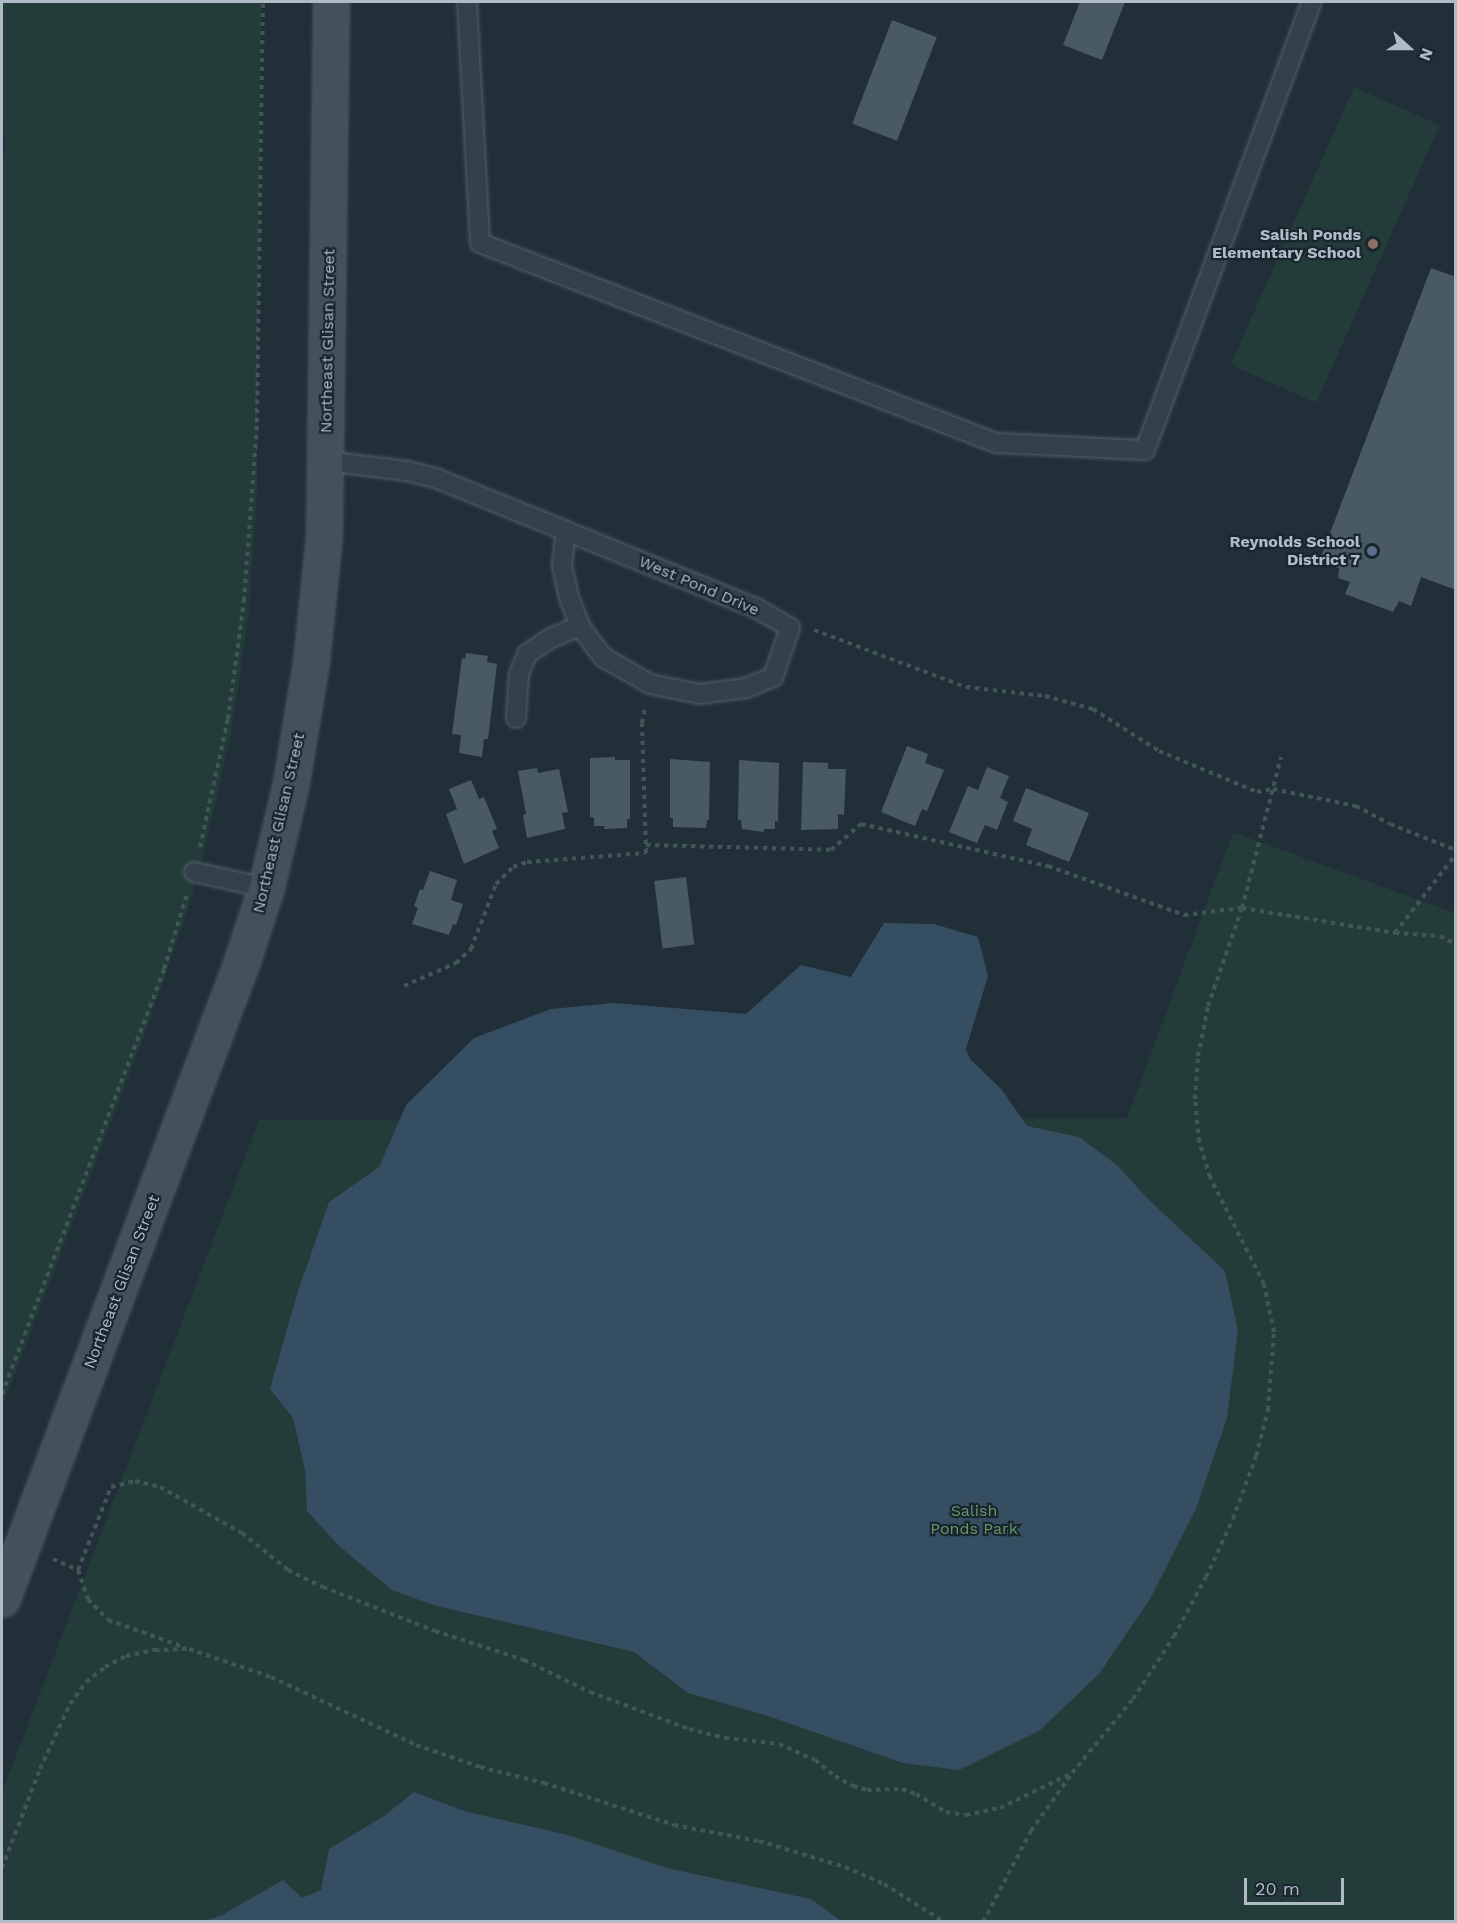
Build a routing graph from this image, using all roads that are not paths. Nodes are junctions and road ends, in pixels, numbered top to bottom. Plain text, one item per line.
1 (331, 2) edge
2 (467, 2) edge
3 (1312, 2) edge
4 (326, 461) junction
5 (566, 531) junction
6 (580, 626) junction
7 (516, 718) dead end
8 (194, 872) road end
9 (266, 888) junction
10 (2, 1599) edge

1 - 4 main road, Northeast Glisan Street
2 - 3 lane
4 - 5 lane, West Pond Drive
4 - 9 main road, Northeast Glisan Street
5 - 6 lane
5 - 6 lane, West Pond Drive
6 - 7 lane
8 - 9 lane
9 - 10 main road, Northeast Glisan Street

